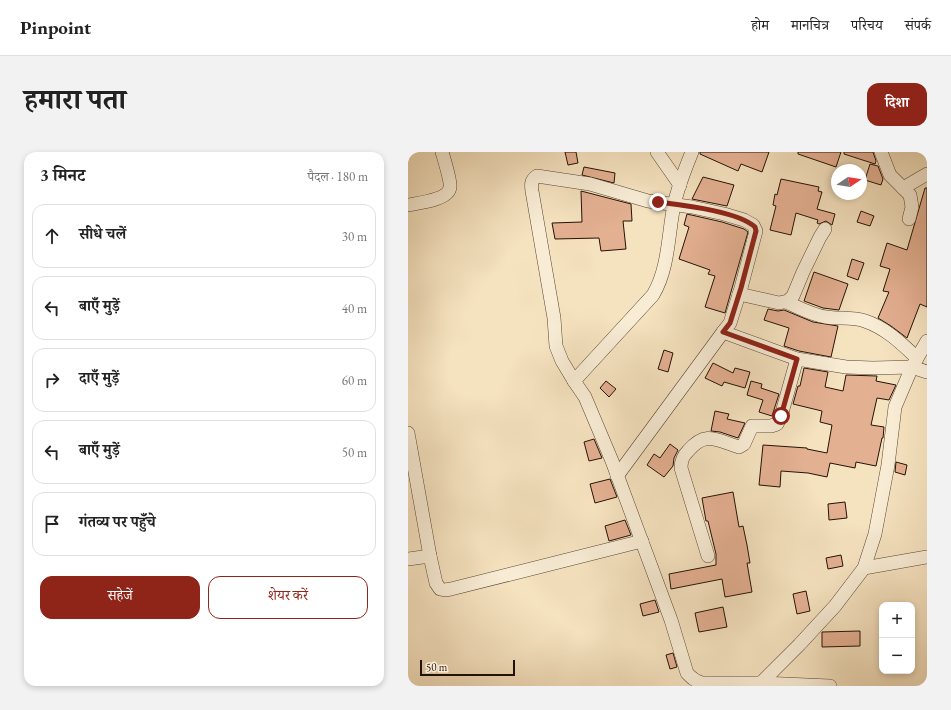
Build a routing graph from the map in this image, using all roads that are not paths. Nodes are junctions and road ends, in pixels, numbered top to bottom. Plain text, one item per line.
1 (442, 152) edge
2 (657, 152) edge
3 (692, 152) edge
4 (881, 152) edge
5 (927, 174) edge
6 (680, 185) junction
7 (903, 188) junction
8 (674, 204) junction
9 (408, 205) edge
10 (909, 219) dead end
11 (825, 229) dead end
12 (739, 294) junction
13 (786, 302) junction
14 (723, 332) junction
15 (927, 341) edge
16 (797, 359) junction
17 (914, 363) junction
18 (927, 372) edge
19 (574, 381) junction
20 (408, 432) edge
21 (617, 476) junction
22 (642, 541) junction
23 (430, 556) junction
24 (708, 556) dead end
25 (927, 557) edge
26 (408, 559) edge
27 (864, 568) junction
28 (759, 684) edge
29 (830, 686) edge

1 - 9 street
2 - 6 street
3 - 6 street
4 - 7 street
5 - 7 street
6 - 8 street
7 - 10 street
8 - 12 street
8 - 19 street
8 - 19 street
11 - 13 street
12 - 13 street
12 - 14 street
13 - 17 street
14 - 16 street
14 - 21 street
15 - 17 street
16 - 17 street
16 - 24 street
17 - 18 street
17 - 27 street
19 - 21 street
20 - 23 street
21 - 22 street
22 - 23 street
22 - 28 street
23 - 26 street
25 - 27 street
27 - 28 street
28 - 29 street

